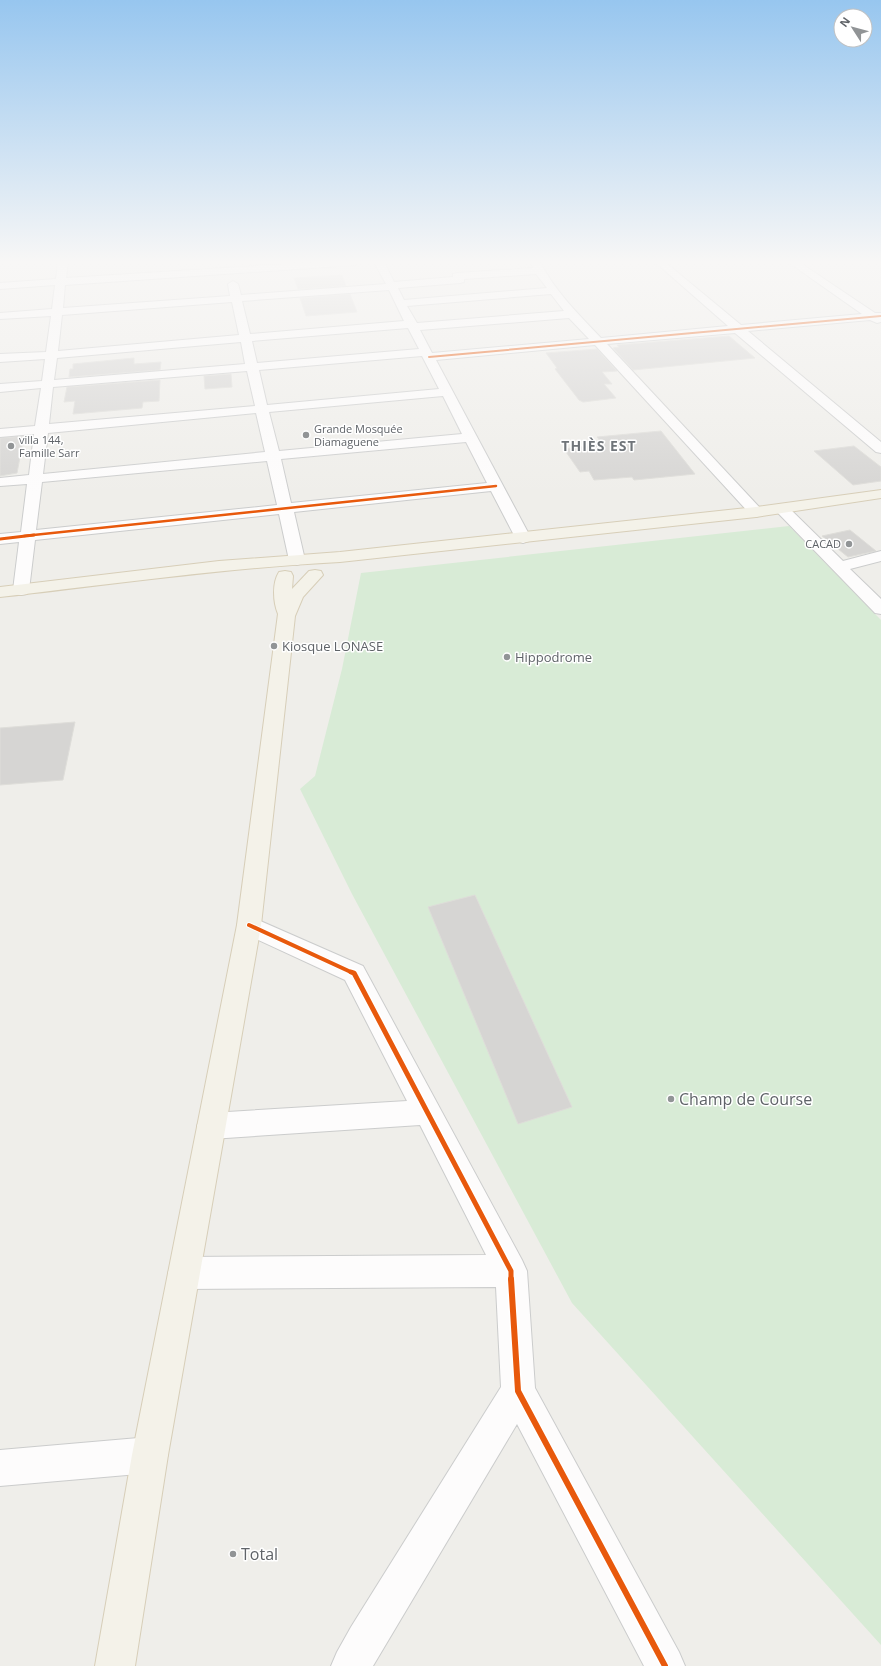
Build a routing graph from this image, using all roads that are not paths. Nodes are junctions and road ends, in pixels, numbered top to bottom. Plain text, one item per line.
1 (53, 340) edge
2 (225, 340) edge
3 (245, 340) edge
4 (421, 340) edge
5 (505, 340) edge
6 (595, 340) edge
7 (621, 340) edge
8 (751, 340) edge
9 (597, 342) junction
10 (512, 349) junction
11 (428, 354) junction
12 (51, 355) junction
13 (0, 358) edge
14 (252, 366) junction
15 (47, 384) junction
16 (0, 388) edge
17 (447, 392) junction
18 (262, 409) junction
19 (42, 429) junction
20 (0, 433) edge
21 (471, 437) junction
22 (881, 449) edge
23 (272, 455) junction
24 (35, 478) junction
25 (0, 482) edge
26 (496, 486) junction
27 (881, 494) edge
28 (285, 508) junction
29 (782, 508) junction
30 (756, 512) junction
31 (28, 536) junction
32 (523, 538) junction
33 (0, 539) edge
34 (368, 554) junction
35 (881, 556) edge
36 (291, 565) junction
37 (838, 567) junction
38 (317, 573) junction
39 (21, 590) junction
40 (0, 592) edge
41 (881, 609) edge
42 (286, 616) junction
43 (250, 925) junction
44 (427, 1112) junction
45 (211, 1126) junction
46 (511, 1271) junction
47 (184, 1273) junction
48 (518, 1391) junction
49 (150, 1455) junction
50 (0, 1468) edge
51 (115, 1666) edge
52 (351, 1666) edge
53 (665, 1666) edge

1 - 12 street
2 - 12 street
3 - 14 street
4 - 11 street
5 - 10 street
6 - 9 street
7 - 9 street
8 - 22 street
9 - 10 street
9 - 30 street
10 - 11 street
11 - 14 street
11 - 17 street
12 - 13 street
12 - 15 street
14 - 15 street
14 - 18 street
15 - 16 street
15 - 19 street
17 - 18 street
17 - 21 street
18 - 19 street
18 - 23 street
19 - 20 street
19 - 24 street
21 - 23 street
21 - 26 street
23 - 24 street
23 - 28 street
24 - 25 street
24 - 31 street
26 - 28 street
26 - 32 street
27 - 29 main road
28 - 31 street
28 - 36 street
29 - 30 main road
29 - 37 street
30 - 32 main road
31 - 33 street
31 - 39 street
32 - 34 main road
34 - 36 main road
34 - 38 main road
35 - 37 street
36 - 38 main road
36 - 38 main road
36 - 39 main road
36 - 42 main road
37 - 41 street
38 - 42 main road
39 - 40 main road
42 - 43 main road
43 - 44 street
43 - 45 main road
44 - 45 street
44 - 46 street
45 - 47 main road
46 - 47 street
46 - 48 street
47 - 49 main road
48 - 52 street
48 - 53 street
49 - 50 street
49 - 51 main road

